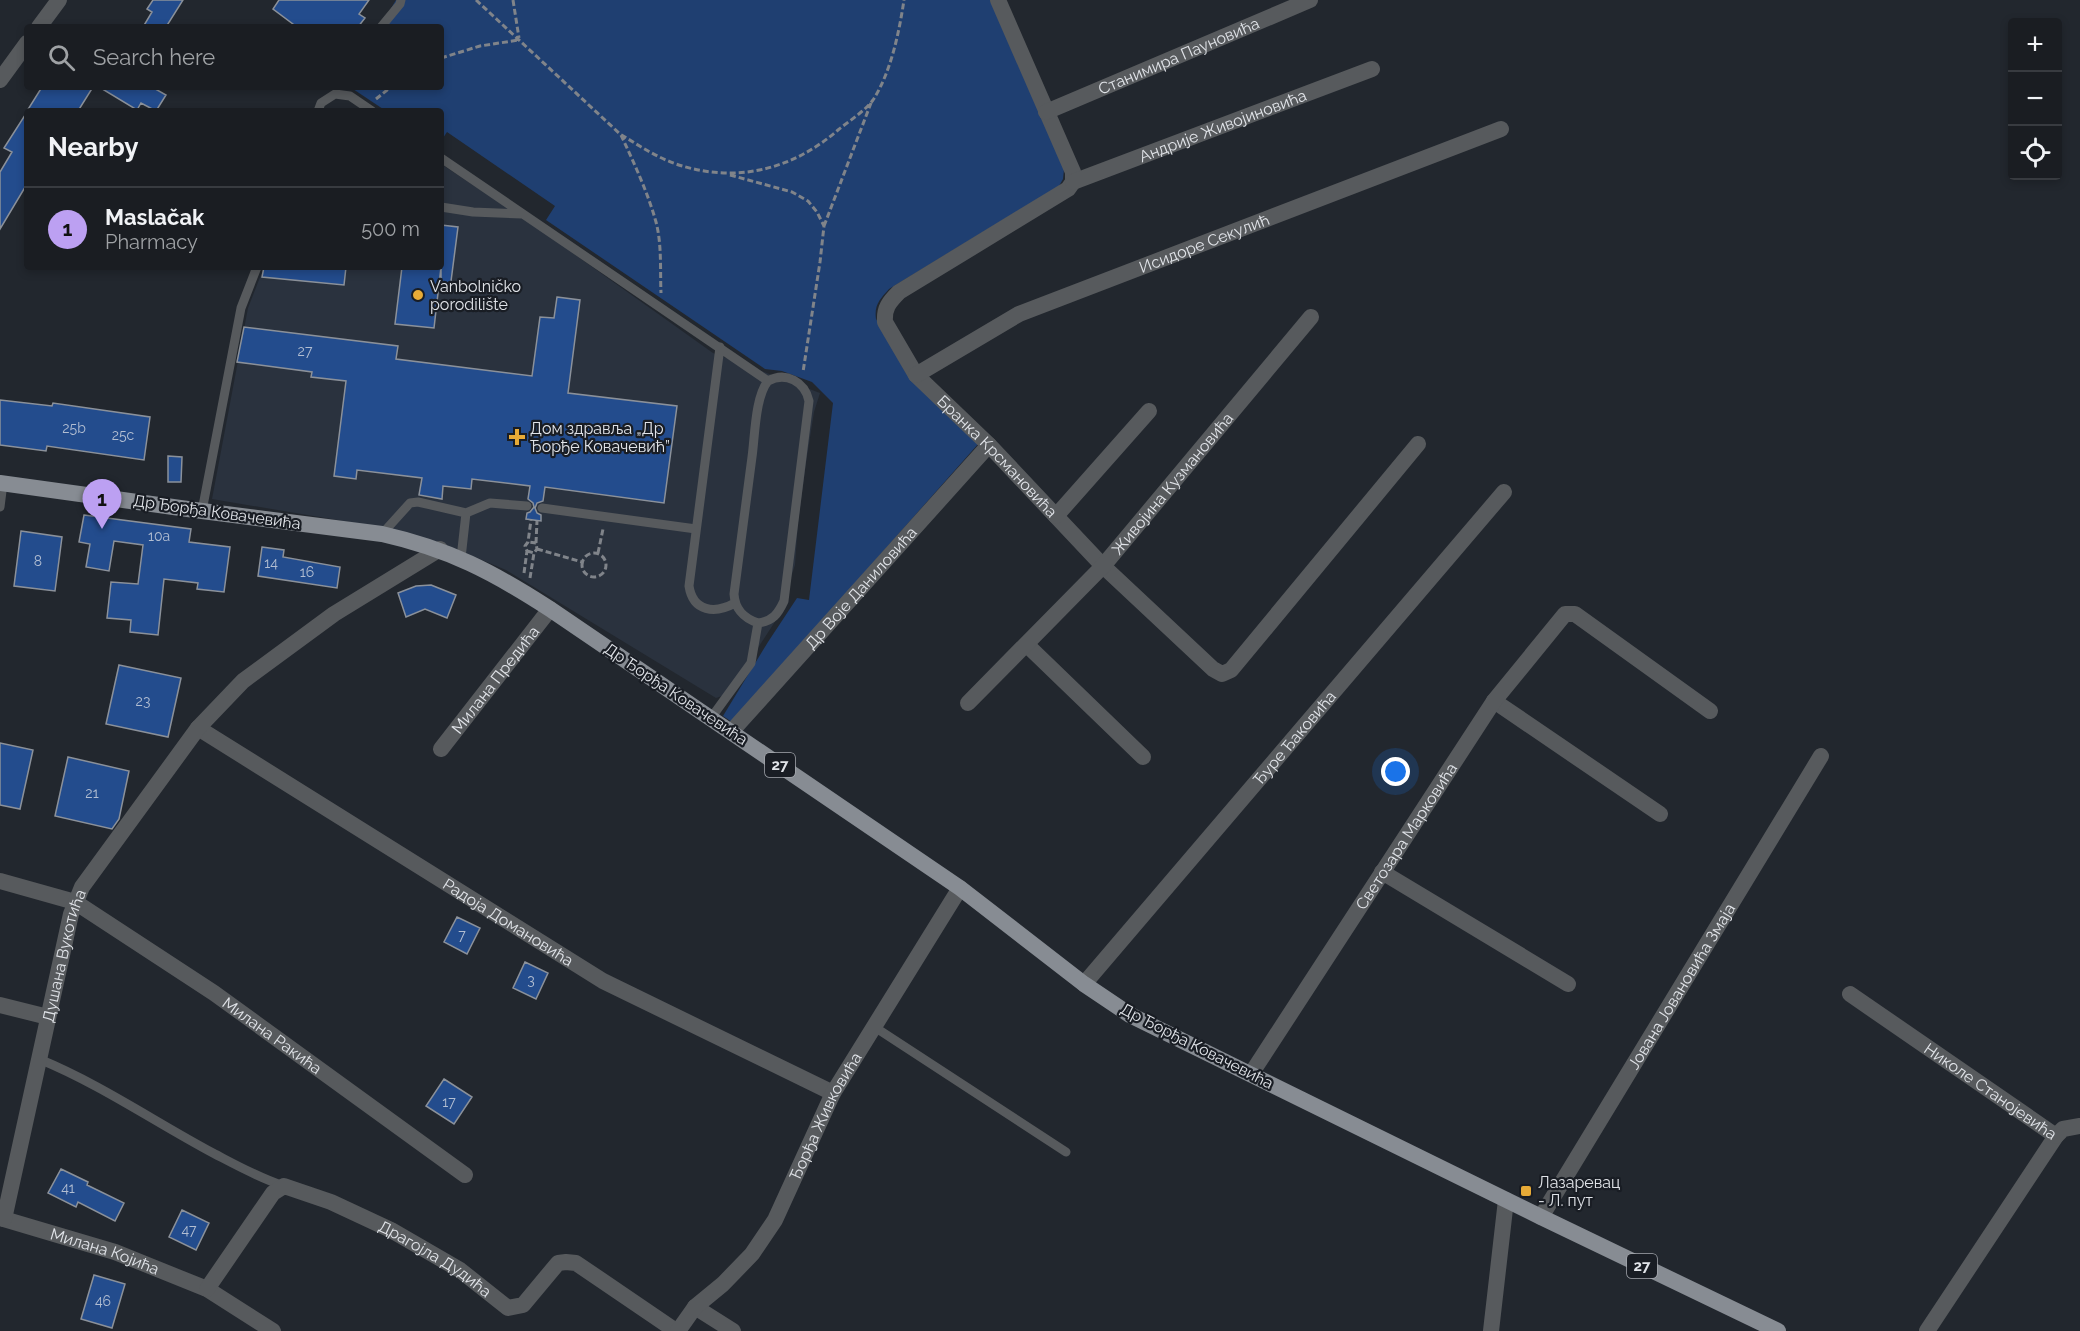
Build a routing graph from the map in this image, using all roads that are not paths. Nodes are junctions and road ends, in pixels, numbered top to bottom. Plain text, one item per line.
1 (59, 0) edge
2 (401, 0) edge
3 (998, 0) edge
4 (1310, 0) edge
5 (41, 24) edge
6 (383, 24) edge
7 (24, 47) edge
8 (1372, 69) dead end
9 (0, 80) edge
10 (336, 90) edge
11 (319, 108) edge
12 (368, 108) edge
13 (1046, 112) junction
14 (1501, 129) dead end
15 (444, 160) edge
16 (1073, 182) junction
17 (444, 207) edge
18 (524, 214) junction
19 (256, 270) edge
20 (1311, 317) dead end
21 (720, 347) junction
22 (916, 375) junction
23 (768, 381) junction
24 (1149, 411) dead end
25 (1418, 444) dead end
26 (989, 445) junction
27 (2, 483) edge
28 (1504, 492) dead end
29 (527, 506) dead end
30 (0, 507) edge
31 (542, 508) dead end
32 (202, 511) junction
33 (466, 513) junction
34 (1056, 516) junction
35 (696, 529) junction
36 (382, 534) junction
37 (440, 549) junction
38 (461, 558) junction
39 (1103, 566) junction
40 (735, 603) junction
41 (550, 609) junction
42 (758, 623) junction
43 (1027, 645) junction
44 (1494, 701) junction
45 (968, 703) dead end
46 (1710, 711) dead end
47 (711, 718) junction
48 (198, 728) junction
49 (731, 732) junction
50 (441, 750) dead end
51 (1821, 756) dead end
52 (1143, 757) dead end
53 (1660, 814) dead end
54 (1382, 872) junction
55 (0, 881) edge
56 (960, 888) junction
57 (75, 902) junction
58 (1084, 984) junction
59 (1568, 984) dead end
60 (1850, 994) dead end
61 (0, 1005) edge
62 (48, 1017) junction
63 (873, 1026) junction
64 (39, 1059) junction
65 (1251, 1074) junction
66 (832, 1093) junction
67 (2080, 1126) edge
68 (2056, 1136) junction
69 (1066, 1152) dead end
70 (465, 1176) dead end
71 (284, 1186) junction
72 (1506, 1200) junction
73 (1541, 1217) junction
74 (2, 1218) edge
75 (207, 1288) junction
76 (696, 1307) junction
77 (273, 1331) edge
78 (677, 1331) edge
79 (733, 1331) edge
80 (1491, 1331) edge
81 (1778, 1331) edge
82 (1927, 1331) edge

1 - 5 street
2 - 6 lane
3 - 13 street
4 - 13 street, Станимира Пауновића
7 - 9 street
8 - 16 street, Андрије Живојиновића
10 - 11 lane
10 - 12 lane
13 - 16 street
14 - 22 street, Исидоре Секулић
15 - 18 lane
16 - 22 street, Бранка Крсмановића
17 - 18 lane
18 - 21 lane
19 - 32 lane
20 - 39 street, Живојина Кузмановића
21 - 23 lane
21 - 35 lane
22 - 26 street, Бранка Крсмановића
23 - 40 lane
23 - 42 lane
24 - 34 street
25 - 39 street, Бранка Крсмановића
26 - 34 street, Бранка Крсмановића
26 - 49 street, Др Воје Даниловића
27 - 30 lane
27 - 32 main road, Др Ђорђа Ковачевића / 27
28 - 58 street, Ђуре Ђаковића
29 - 33 lane
31 - 35 lane
32 - 36 main road, Др Ђорђа Ковачевића / 27
33 - 36 lane
33 - 38 lane
34 - 39 street, Бранка Крсмановића
35 - 40 lane
36 - 37 main road, Др Ђорђа Ковачевића / 27
37 - 38 main road, Др Ђорђа Ковачевића / 27
37 - 48 street, Душана Вукотића
38 - 41 main road, Др Ђорђа Ковачевића / 27
39 - 43 street, Живојина Кузмановића
40 - 42 lane
41 - 47 main road, Др Ђорђа Ковачевића / 27
41 - 50 street, Милана Предића
42 - 47 lane
43 - 45 street, Живојина Кузмановића
43 - 52 street
44 - 46 street, Светозара Марковића
44 - 53 street
44 - 54 street, Светозара Марковића
47 - 49 main road, Др Ђорђа Ковачевића / 27
48 - 57 street, Душана Вукотића
48 - 66 street, Радоја Домановића
49 - 56 main road, Др Ђорђа Ковачевића / 27
51 - 73 street, Јована Јовановића Змаја
54 - 59 street
54 - 65 street, Светозара Марковића
55 - 57 street, Милана Ракића
56 - 58 main road, Др Ђорђа Ковачевића / 27
56 - 63 street, Ђорђа Живковића
57 - 62 street, Душана Вукотића
57 - 70 street, Милана Ракића
58 - 65 main road, Др Ђорђа Ковачевића / 27
60 - 68 street, Николе Станојевића
61 - 62 street
62 - 64 street, Душана Вукотића
63 - 66 street, Ђорђа Живковића
63 - 69 lane
64 - 71 lane
64 - 74 street, Душана Вукотића
65 - 72 main road, Др Ђорђа Ковачевића / 27
66 - 76 street, Ђорђа Живковића
67 - 68 street
68 - 82 street, Николе Станојевића
71 - 75 street
71 - 78 street, Драгојла Дудића
72 - 73 main road, 27
72 - 80 street
73 - 81 main road, 27
74 - 75 street, Милана Којића
75 - 77 street, Милана Којића
76 - 78 street, Ђорђа Живковића
76 - 79 street

